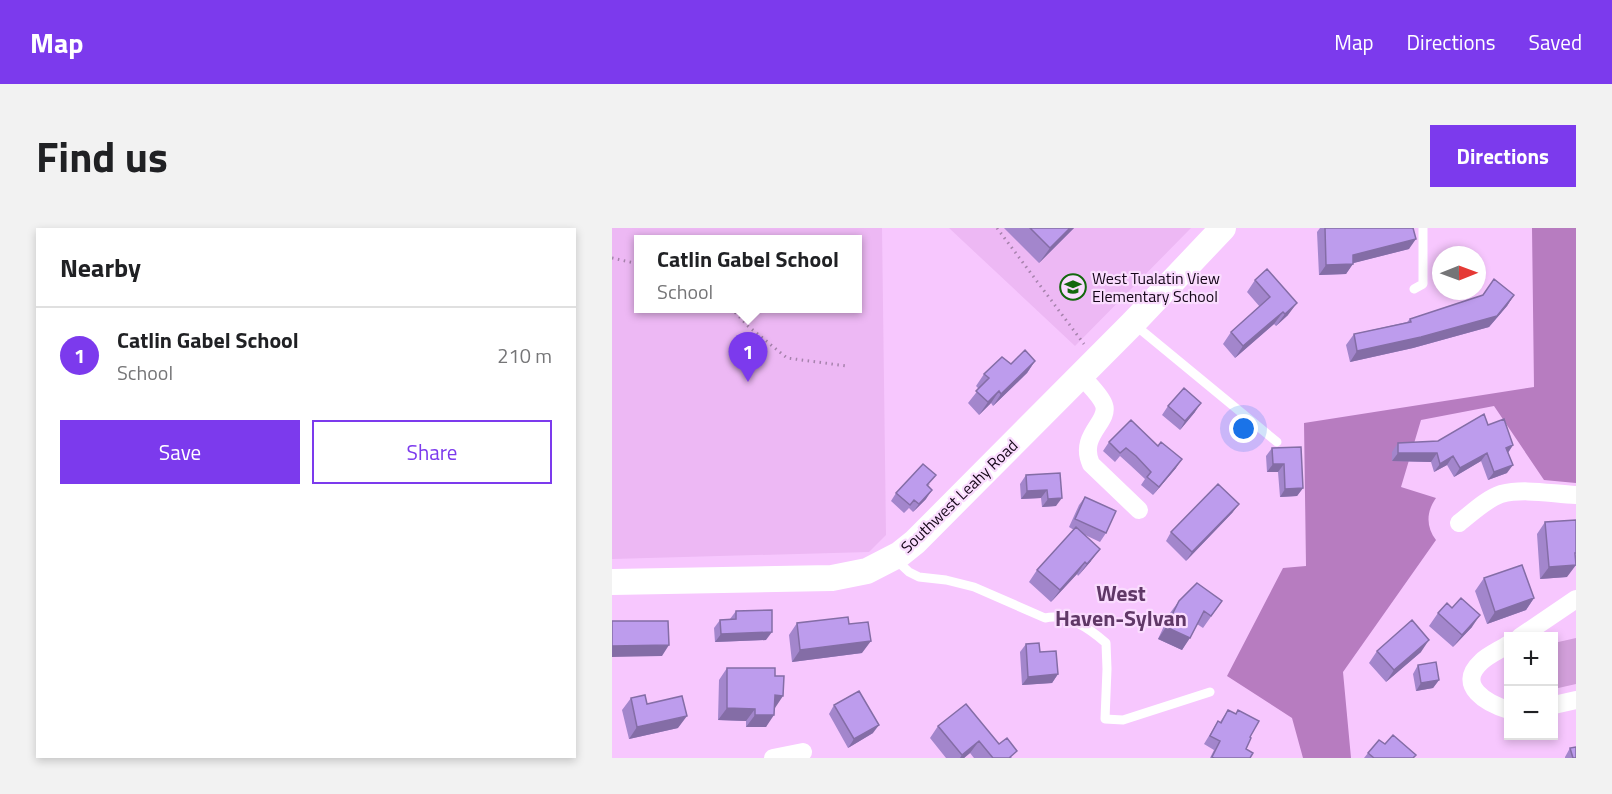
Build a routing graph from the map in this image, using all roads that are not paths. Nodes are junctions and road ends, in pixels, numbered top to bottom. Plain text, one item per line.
1 (1223, 228) edge
2 (1423, 228) edge
3 (1414, 289) dead end
4 (1133, 323) junction
5 (1088, 367) junction
6 (1277, 441) dead end
7 (1576, 495) edge
8 (1139, 510) dead end
9 (1459, 523) dead end
10 (893, 558) junction
11 (612, 582) edge
12 (1576, 599) edge
13 (1526, 632) edge
14 (1504, 647) edge
15 (1210, 692) dead end
16 (1576, 700) edge
17 (1558, 704) edge
18 (1504, 708) edge
19 (803, 752) dead end
20 (773, 758) edge

1 - 4 street, Southwest Leahy Road
2 - 3 lane
4 - 5 street, Southwest Leahy Road
4 - 6 lane
5 - 8 street
5 - 10 street, Southwest Leahy Road
7 - 9 street
10 - 11 street, Southwest Leahy Road
10 - 15 lane
12 - 13 street
14 - 18 street
16 - 17 street
19 - 20 street

